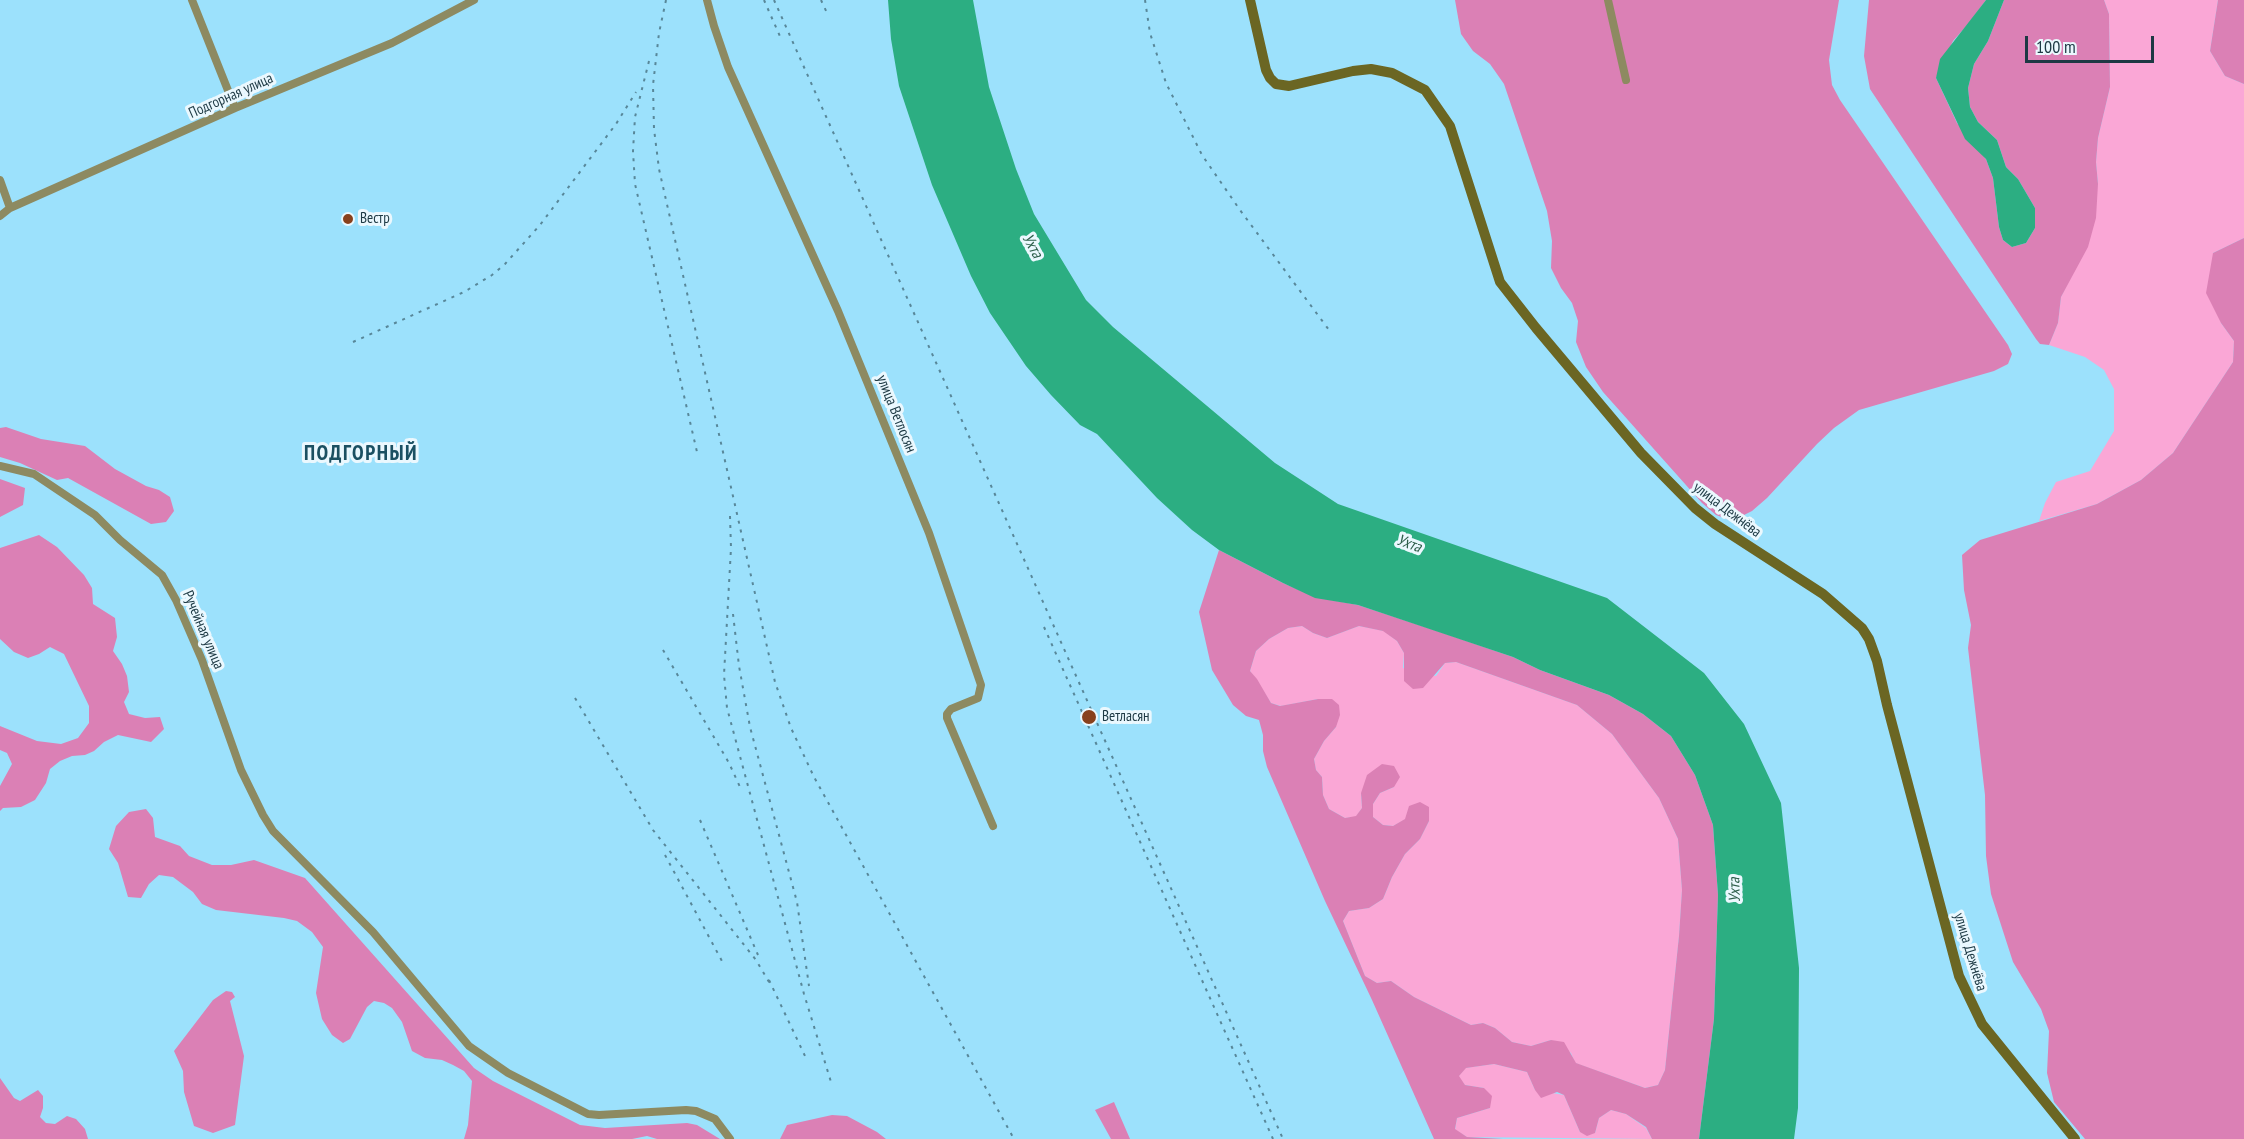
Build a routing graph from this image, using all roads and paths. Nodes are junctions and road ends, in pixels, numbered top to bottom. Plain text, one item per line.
1 (192, 0) edge
2 (474, 0) edge
3 (707, 0) edge
4 (1251, 0) edge
5 (1608, 0) edge
6 (1626, 80) dead end
7 (235, 108) junction
8 (0, 180) edge
9 (10, 207) junction
10 (0, 216) edge
11 (0, 466) edge
12 (993, 826) dead end
13 (730, 1139) edge
14 (2074, 1139) edge

1 - 7 street
2 - 7 street, Подгорная улица
3 - 12 street, улица Ветлосян
4 - 14 street, улица Дежнёва
5 - 6 street
7 - 9 street, Подгорная улица
8 - 9 street
9 - 10 street, Подгорная улица
11 - 13 street, Ручейная улица

